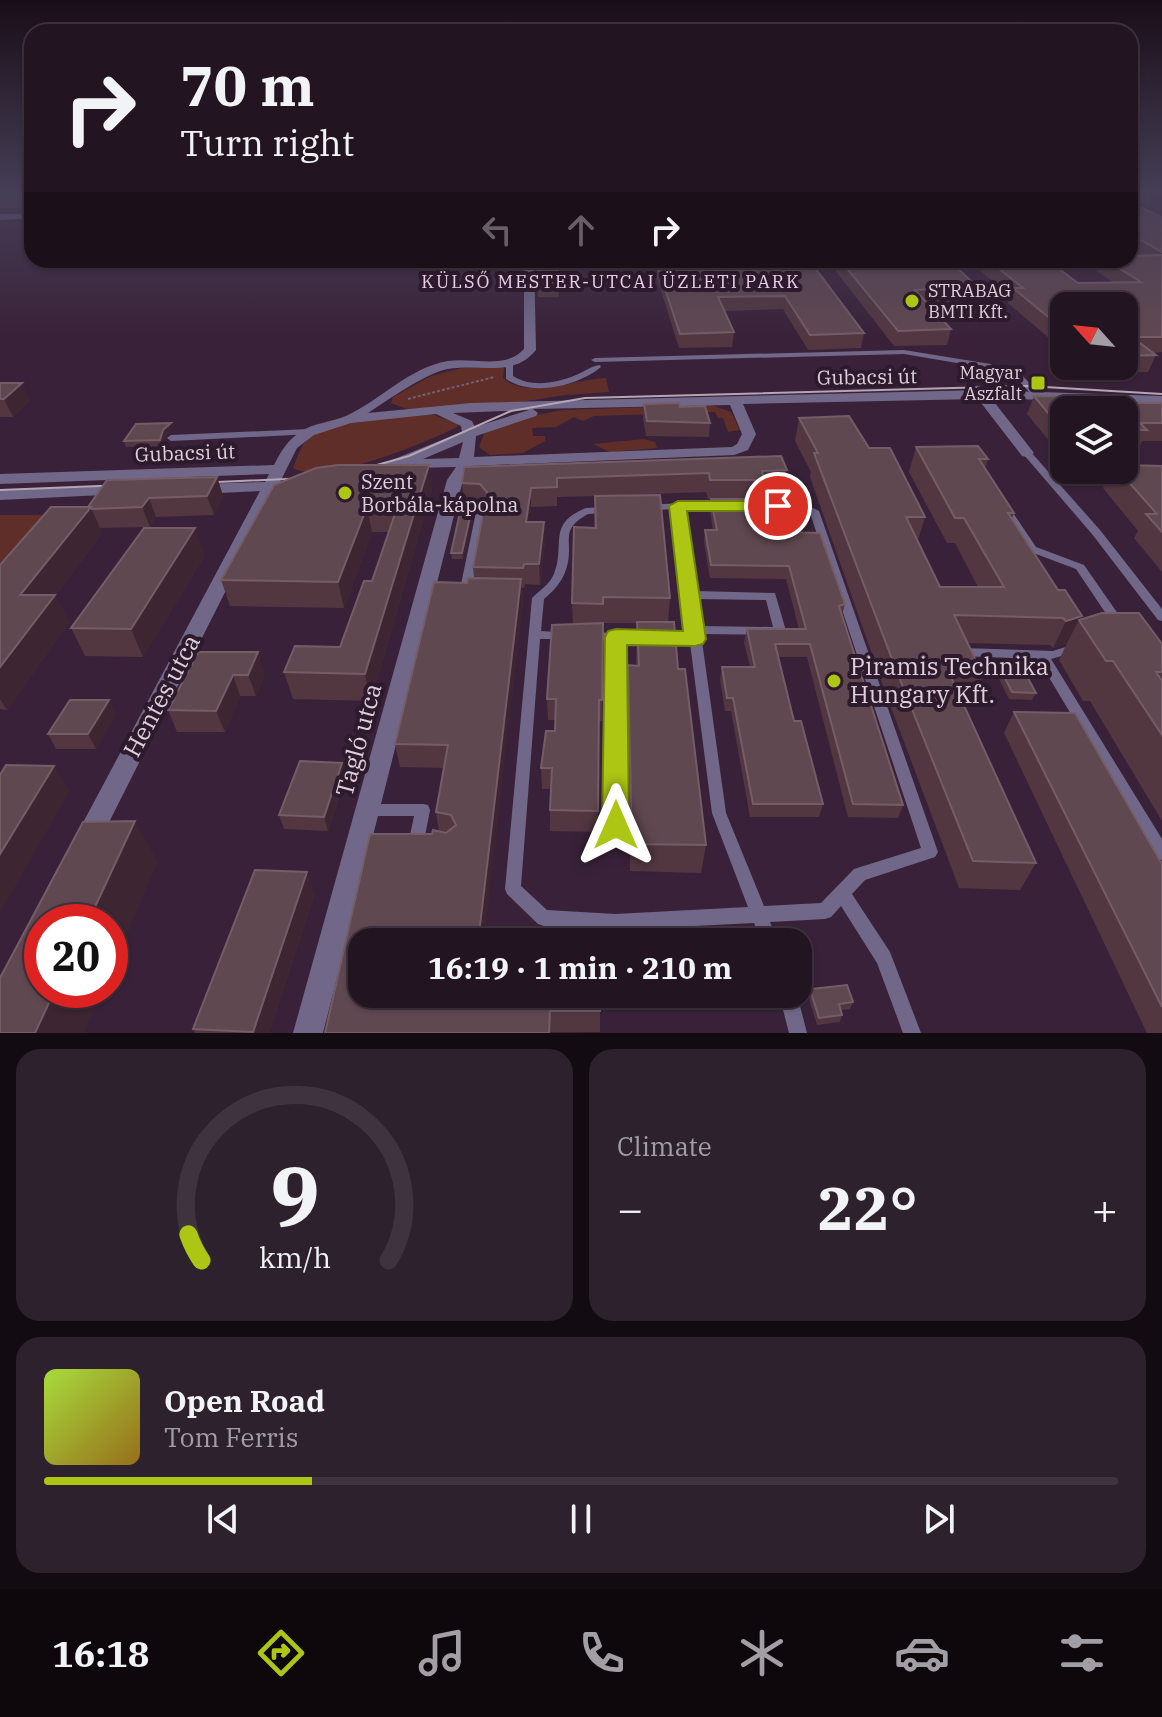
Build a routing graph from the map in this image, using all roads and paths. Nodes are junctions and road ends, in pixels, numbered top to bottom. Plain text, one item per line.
1 (529, 268) edge
2 (509, 363) junction
3 (981, 394) junction
4 (1036, 394) junction
5 (382, 399) junction
6 (735, 400) junction
7 (1162, 400) edge
8 (572, 405) junction
9 (429, 410) junction
10 (399, 413) junction
11 (349, 419) junction
12 (309, 432) junction
13 (470, 433) junction
14 (171, 438) dead end
15 (1027, 453) joint
16 (399, 464) junction
17 (463, 474) junction
18 (362, 475) edge
19 (276, 478) junction
20 (0, 479) edge
21 (294, 484) edge
22 (186, 490) edge
23 (138, 491) edge
24 (0, 495) edge
25 (999, 498) edge
26 (678, 506) junction
27 (447, 508) junction
28 (447, 594) junction
29 (479, 594) edge
30 (521, 594) edge
31 (690, 595) junction
32 (538, 598) junction
33 (1162, 617) edge
34 (1124, 632) edge
35 (695, 634) junction
36 (535, 635) junction
37 (616, 637) junction
38 (1084, 645) edge
39 (961, 652) edge
40 (1041, 654) junction
41 (367, 810) junction
42 (616, 825) dead end
43 (437, 846) edge
44 (80, 852) edge
45 (1162, 853) edge
46 (842, 894) junction
47 (760, 914) junction
48 (765, 928) edge
49 (792, 1008) edge
50 (308, 1033) edge
51 (798, 1033) edge
52 (912, 1033) edge

1 - 2 street
2 - 4 lane, Gubacsi út
2 - 5 street, Gubacsi út
3 - 4 street, Gubacsi út
3 - 6 street, Gubacsi út
3 - 15 street
4 - 7 street, Gubacsi út
5 - 10 street
5 - 11 street, Gubacsi út
6 - 8 street, Gubacsi út
6 - 17 street, Gubacsi út
8 - 9 street, Gubacsi út
8 - 13 street, Gubacsi út
9 - 10 street, Gubacsi út
9 - 13 street, Gubacsi út
10 - 11 street, Gubacsi út
11 - 12 street, Gubacsi út
12 - 14 lane
12 - 19 street
13 - 16 street, Gubacsi út
13 - 17 street
15 - 33 lane
16 - 17 street, Gubacsi út
16 - 18 street, Gubacsi út
17 - 27 street, Tagló utca
19 - 20 street, Gubacsi út
19 - 21 street, Gubacsi út
19 - 22 street, Gubacsi út
19 - 44 street, Hentes utca
23 - 24 street, Gubacsi út
25 - 34 lane
26 - 31 lane
26 - 32 lane
26 - 46 lane
27 - 28 street, Tagló utca
27 - 28 lane
28 - 29 lane
28 - 41 street, Tagló utca
30 - 32 lane
31 - 35 lane
31 - 35 lane
32 - 36 lane
35 - 37 lane
35 - 47 lane
36 - 37 lane
36 - 47 lane
37 - 42 lane
38 - 40 lane
39 - 40 lane
40 - 45 lane
41 - 43 lane
41 - 50 street, Tagló utca
46 - 47 lane
46 - 52 lane
47 - 48 lane
49 - 51 lane

